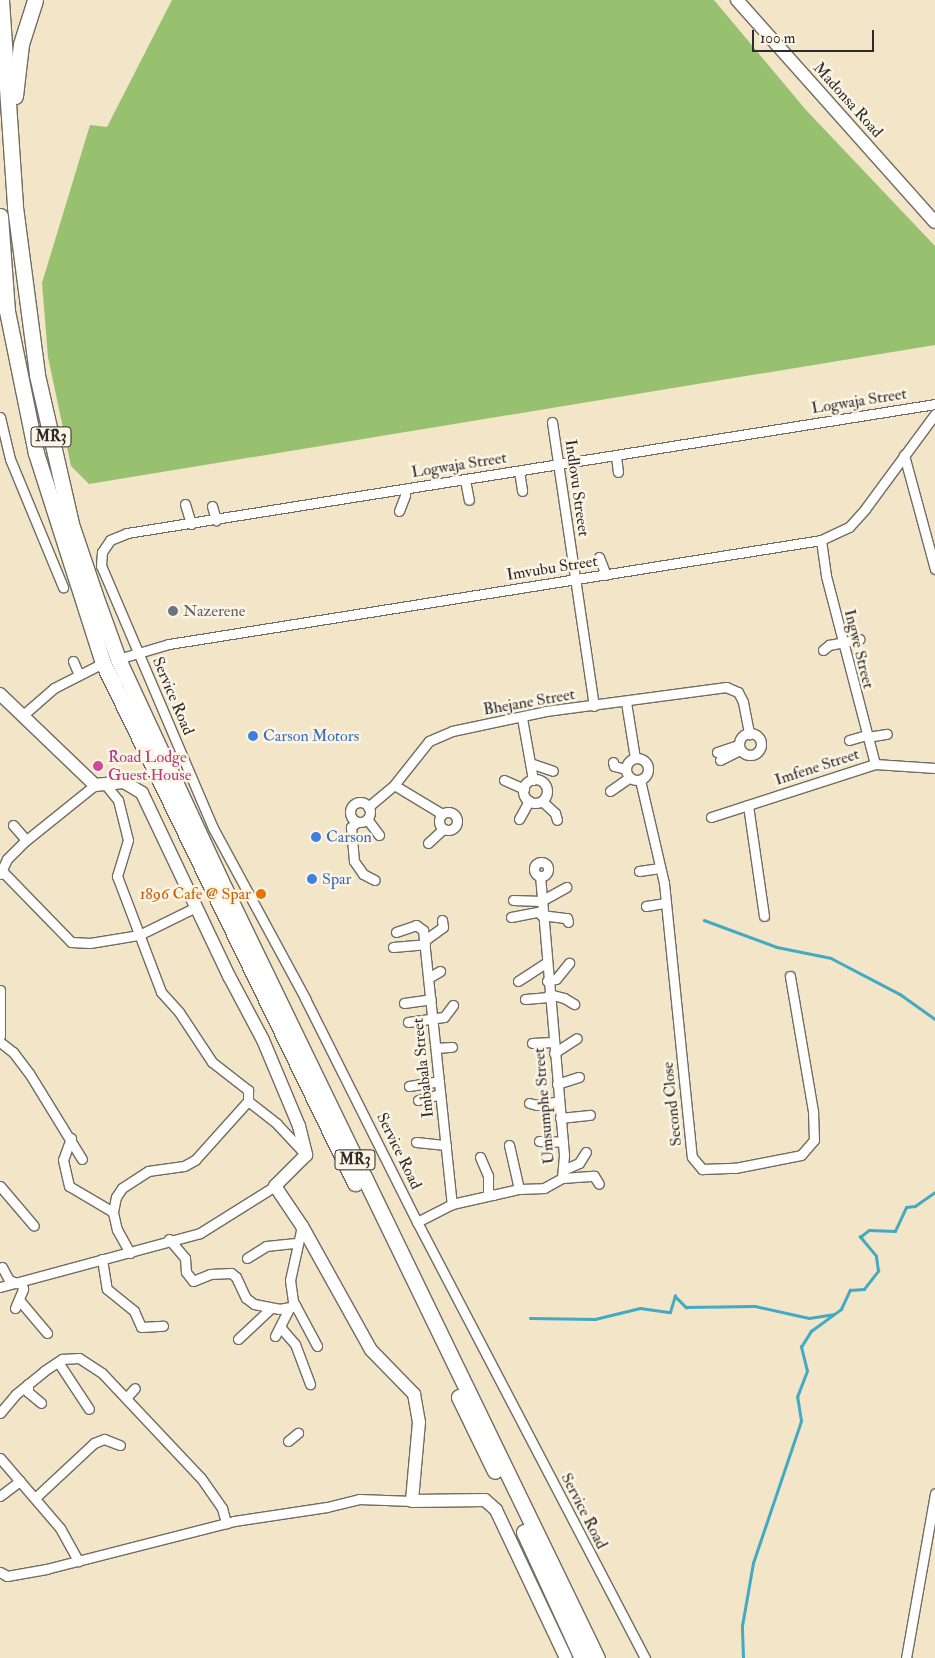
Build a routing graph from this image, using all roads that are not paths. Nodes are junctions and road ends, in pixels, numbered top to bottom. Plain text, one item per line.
1 (1, 0) edge
2 (35, 0) edge
3 (737, 0) edge
4 (15, 207) junction
5 (0, 216) edge
6 (935, 222) edge
7 (935, 404) edge
8 (935, 414) edge
9 (0, 417) edge
10 (552, 422) dead end
11 (904, 455) junction
12 (0, 456) edge
13 (616, 456) junction
14 (10, 459) junction
15 (558, 465) junction
16 (519, 471) junction
17 (618, 472) dead end
18 (465, 480) junction
19 (404, 489) junction
20 (522, 491) dead end
21 (469, 500) dead end
22 (185, 504) dead end
23 (212, 506) dead end
24 (399, 511) dead end
25 (216, 520) junction
26 (191, 524) junction
27 (821, 540) junction
28 (599, 557) dead end
29 (935, 569) edge
30 (606, 575) junction
31 (575, 580) junction
32 (63, 586) dead end
33 (859, 639) dead end
34 (843, 642) junction
35 (823, 650) dead end
36 (138, 652) junction
37 (118, 659) junction
38 (73, 660) dead end
39 (103, 663) junction
40 (79, 676) junction
41 (0, 694) edge
42 (626, 702) junction
43 (594, 706) junction
44 (23, 715) junction
45 (522, 718) junction
46 (749, 734) junction
47 (887, 734) dead end
48 (867, 736) junction
49 (849, 740) dead end
50 (740, 748) junction
51 (718, 756) dead end
52 (635, 758) junction
53 (530, 762) junction
54 (613, 762) dead end
55 (875, 764) junction
56 (935, 768) edge
57 (553, 771) dead end
58 (628, 773) junction
59 (504, 780) dead end
60 (533, 780) junction
61 (640, 780) junction
62 (394, 784) junction
63 (100, 785) junction
64 (524, 789) junction
65 (610, 791) dead end
66 (529, 801) junction
67 (542, 801) junction
68 (748, 805) junction
69 (368, 807) junction
70 (442, 814) junction
71 (711, 817) dead end
72 (367, 819) junction
73 (519, 819) dead end
74 (557, 820) dead end
75 (357, 822) junction
76 (13, 825) dead end
77 (443, 829) junction
78 (378, 834) dead end
79 (26, 840) junction
80 (428, 843) dead end
81 (4, 856) edge
82 (660, 868) junction
83 (639, 871) dead end
84 (1, 872) edge
85 (540, 876) dead end
86 (375, 880) dead end
87 (566, 888) dead end
88 (513, 900) dead end
89 (541, 901) junction
90 (666, 903) junction
91 (646, 906) dead end
92 (196, 907) junction
93 (541, 913) junction
94 (764, 916) dead end
95 (511, 917) dead end
96 (442, 920) dead end
97 (568, 922) dead end
98 (396, 932) dead end
99 (139, 935) junction
100 (425, 942) junction
101 (393, 947) dead end
102 (546, 963) junction
103 (570, 963) dead end
104 (440, 970) dead end
105 (790, 976) dead end
106 (428, 978) junction
107 (518, 981) dead end
108 (547, 981) junction
109 (0, 990) edge
110 (549, 996) junction
111 (431, 999) junction
112 (525, 999) dead end
113 (404, 1003) dead end
114 (574, 1004) dead end
115 (453, 1005) dead end
116 (434, 1019) junction
117 (408, 1022) dead end
118 (0, 1036) edge
119 (577, 1038) dead end
120 (0, 1042) edge
121 (553, 1042) junction
122 (532, 1043) dead end
123 (452, 1047) dead end
124 (436, 1048) junction
125 (554, 1053) junction
126 (579, 1077) dead end
127 (439, 1081) junction
128 (557, 1084) junction
129 (409, 1086) dead end
130 (440, 1094) junction
131 (418, 1100) dead end
132 (248, 1101) junction
133 (559, 1101) junction
134 (529, 1103) dead end
135 (590, 1115) dead end
136 (560, 1118) junction
137 (71, 1138) junction
138 (539, 1141) dead end
139 (416, 1142) dead end
140 (563, 1142) junction
141 (446, 1145) junction
142 (509, 1145) dead end
143 (586, 1152) dead end
144 (306, 1155) junction
145 (480, 1157) dead end
146 (82, 1159) dead end
147 (563, 1174) junction
148 (599, 1184) dead end
149 (0, 1186) edge
150 (275, 1186) junction
151 (519, 1189) junction
152 (493, 1195) junction
153 (452, 1204) junction
154 (114, 1212) junction
155 (417, 1222) junction
156 (34, 1226) dead end
157 (302, 1226) junction
158 (169, 1239) junction
159 (296, 1243) junction
160 (130, 1253) junction
161 (247, 1258) dead end
162 (102, 1259) junction
163 (2, 1267) dead end
164 (18, 1282) junction
165 (0, 1287) edge
166 (292, 1307) junction
167 (271, 1308) junction
168 (163, 1326) dead end
169 (281, 1328) junction
170 (47, 1333) dead end
171 (274, 1336) dead end
172 (238, 1339) dead end
173 (317, 1346) dead end
174 (54, 1367) junction
175 (28, 1384) junction
176 (310, 1384) dead end
177 (135, 1388) dead end
178 (126, 1398) junction
179 (41, 1403) dead end
180 (89, 1409) dead end
181 (0, 1413) edge
182 (298, 1433) dead end
183 (288, 1441) dead end
184 (120, 1445) dead end
185 (0, 1458) edge
186 (20, 1481) junction
187 (935, 1494) edge
188 (0, 1496) edge
189 (35, 1498) junction
190 (412, 1501) junction
191 (226, 1523) junction
192 (78, 1561) junction
193 (0, 1572) edge
194 (566, 1658) edge
195 (582, 1658) edge
196 (597, 1658) edge
197 (645, 1658) edge
198 (906, 1658) edge

1 - 4 highway, MR3
2 - 4 highway
3 - 6 street, Madonsa Road
4 - 37 highway, MR3
5 - 39 highway, MR3
7 - 13 street, Logwaja Street
8 - 11 street, Imvubu Street
9 - 14 street
10 - 15 street, Indlovu Streeet
11 - 27 street, Imvubu Street
11 - 29 street
12 - 14 street
13 - 15 street, Logwaja Street
13 - 17 street
14 - 32 street
15 - 16 street, Logwaja Street
15 - 31 street, Indlovu Streeet
16 - 18 street, Logwaja Street
16 - 20 street
18 - 19 street, Logwaja Street
18 - 21 street
19 - 24 street
19 - 25 street, Logwaja Street
22 - 26 street
23 - 25 street
25 - 26 street, Logwaja Street
26 - 36 street, Logwaja Street
27 - 30 street, Imvubu Street
27 - 34 street, Ingwe Street
28 - 30 street
30 - 31 street, Imvubu Street
31 - 36 street, Imvubu Street
31 - 43 street, Indlovu Streeet
33 - 34 street
34 - 35 street
34 - 48 street, Ingwe Street
36 - 37 street, Imvubu Street
36 - 155 street, Service Road
37 - 196 highway, MR3
38 - 40 street
39 - 40 street
39 - 195 highway, MR3
40 - 44 street
41 - 44 street
42 - 43 street, Bhejane Street
42 - 46 street, Bhejane Street
42 - 52 street
43 - 45 street, Bhejane Street
44 - 63 street
45 - 53 street
45 - 62 street, Bhejane Street
46 - 50 street
46 - 50 street
47 - 48 street
48 - 49 street
48 - 55 street, Ingwe Street
50 - 51 street
52 - 58 street
52 - 61 street
53 - 57 street
53 - 60 street
54 - 58 street
55 - 56 street, Imfene Street
55 - 68 street, Imfene Street
58 - 61 street
58 - 65 street
59 - 64 street
60 - 64 street
60 - 67 street
61 - 82 street, Second Close
62 - 69 street, Bhejane Street
62 - 70 street
63 - 79 street
63 - 92 street
63 - 99 street
64 - 66 street
66 - 67 street
66 - 73 street
67 - 74 street
68 - 71 street, Imfene Street
68 - 94 street
69 - 72 street
69 - 75 street
70 - 77 street
70 - 77 street
72 - 75 street
72 - 78 street
75 - 86 street
76 - 79 street
77 - 80 street
79 - 81 street
81 - 84 street
82 - 83 street
82 - 90 street, Second Close
84 - 99 street
85 - 89 street, Umsumphe Street
87 - 89 street
88 - 89 street
89 - 93 street, Umsumphe Street
90 - 91 street
90 - 105 street, Second Close
92 - 99 street
92 - 144 street
93 - 95 street
93 - 97 street
93 - 102 street, Umsumphe Street
96 - 100 street
98 - 100 street, Imbabala Street
99 - 132 street
100 - 101 street
100 - 106 street, Imbabala Street
102 - 107 street
102 - 108 street, Umsumphe Street
103 - 108 street
104 - 106 street
106 - 111 street, Imbabala Street
108 - 110 street, Umsumphe Street
109 - 118 street
110 - 112 street
110 - 114 street
110 - 121 street, Umsumphe Street
111 - 113 street
111 - 116 street, Imbabala Street
115 - 116 street
116 - 117 street
116 - 124 street, Imbabala Street
119 - 125 street
120 - 137 street
121 - 122 street
121 - 125 street, Umsumphe Street
123 - 124 street
124 - 127 street, Imbabala Street
125 - 128 street, Umsumphe Street
126 - 128 street
127 - 129 street
127 - 130 street, Imbabala Street
128 - 133 street, Umsumphe Street
130 - 131 street
130 - 141 street, Imbabala Street
132 - 144 street
132 - 154 street
133 - 134 street
133 - 136 street, Umsumphe Street
135 - 136 street
136 - 140 street, Umsumphe Street
137 - 146 street
137 - 154 street
138 - 140 street
139 - 141 street
140 - 147 street, Umsumphe Street
141 - 153 street, Imbabala Street
142 - 151 street
143 - 147 street
144 - 150 street
145 - 152 street
147 - 148 street
147 - 151 street, Umsumphe Street
149 - 156 street
150 - 157 street
150 - 158 street
151 - 152 street, Umsumphe Street
152 - 153 street, Umsumphe Street
153 - 155 street, Umsumphe Street
154 - 160 street
155 - 197 street, Service Road
157 - 159 street
157 - 190 street
158 - 160 street
158 - 167 street
159 - 161 street
159 - 166 street
160 - 162 street
162 - 164 street
162 - 168 street
163 - 164 street
164 - 165 street
164 - 170 street
166 - 167 street
166 - 169 street
166 - 173 street
167 - 172 street
169 - 171 street
169 - 176 street
174 - 175 street
174 - 178 street
174 - 180 street
175 - 179 street
175 - 181 street
177 - 178 street
178 - 191 street
182 - 183 street
184 - 189 street
185 - 186 street
186 - 188 street
186 - 189 street
187 - 198 street
189 - 192 street
190 - 191 street
190 - 194 street
191 - 192 street
192 - 193 street

